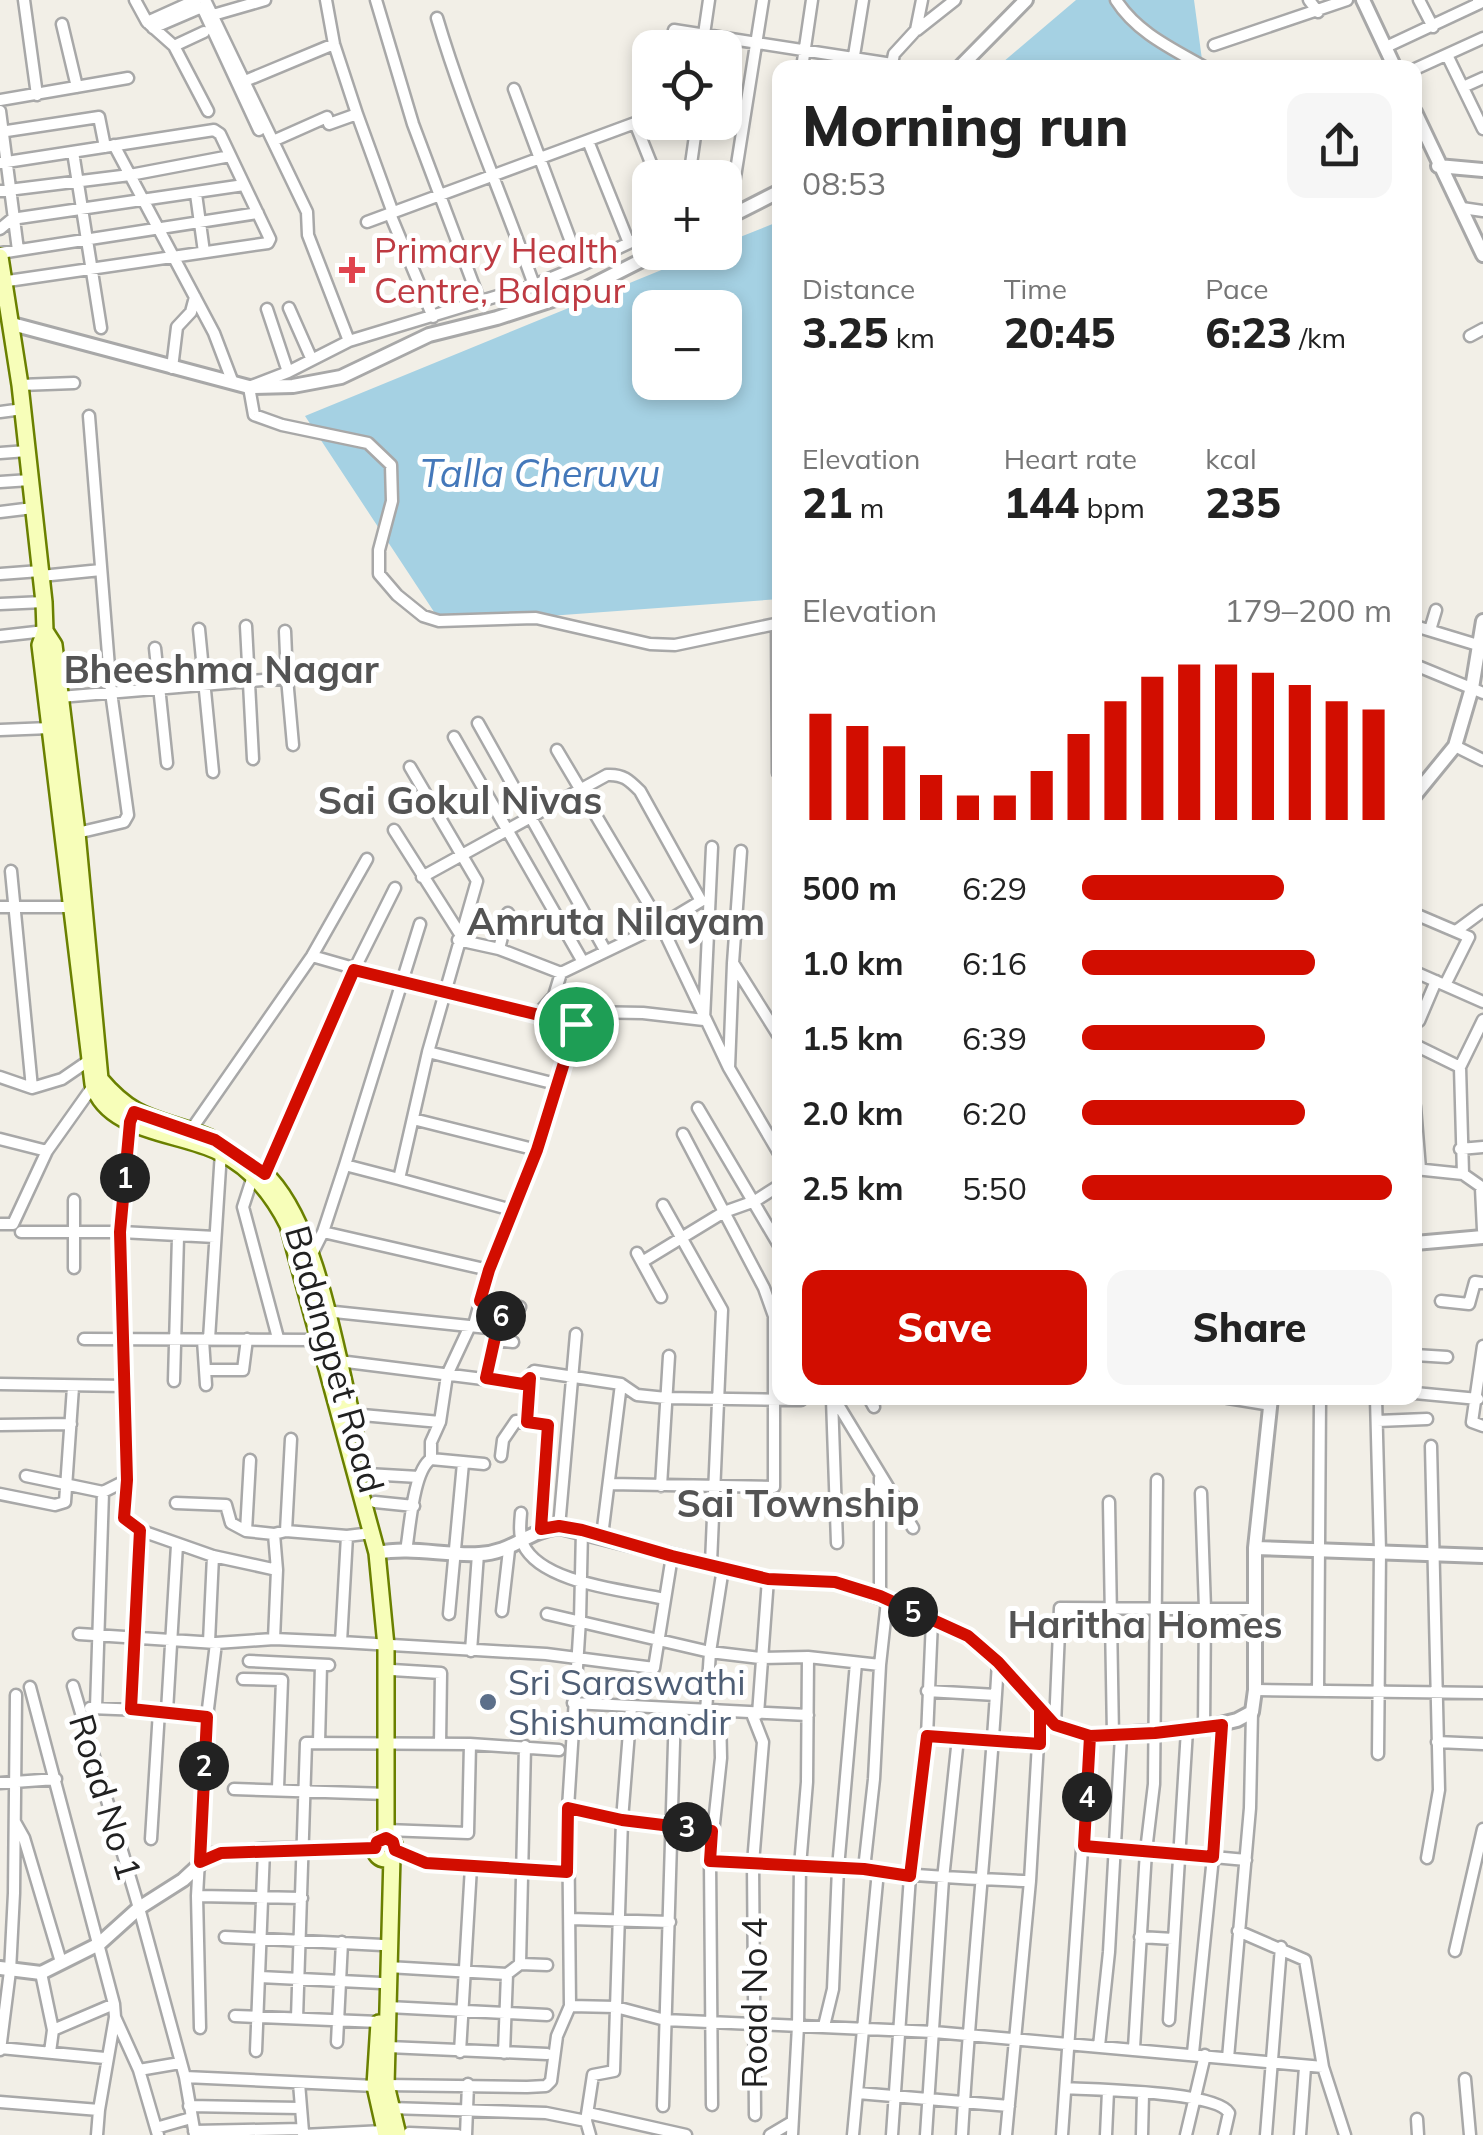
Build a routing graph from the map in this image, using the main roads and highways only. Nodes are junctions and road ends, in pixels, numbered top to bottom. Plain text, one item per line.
1 (0, 255) edge
2 (3, 282) edge
3 (8, 333) edge
4 (45, 631) junction
5 (74, 869) junction
6 (93, 1058) junction
7 (132, 1117) junction
8 (259, 1175) junction
9 (320, 1312) junction
10 (381, 1552) junction
11 (389, 1646) junction
12 (390, 1743) junction
13 (388, 1844) junction
14 (380, 2085) junction
15 (394, 2134) edge

1 - 2 main road
2 - 3 main road
3 - 4 main road
4 - 5 main road
4 - 5 main road
5 - 6 main road
5 - 6 main road
6 - 7 main road, Badangpet Road
7 - 8 main road, Badangpet Road
7 - 8 main road, Badangpet Road
8 - 9 main road, Badangpet Road
8 - 9 main road, Badangpet Road
9 - 10 main road, Badangpet Road
9 - 10 main road, Badangpet Road
10 - 11 main road, Badangpet Road
11 - 12 main road, Badangpet Road
11 - 12 main road, Badangpet Road
12 - 13 main road, Badangpet Road
13 - 14 main road, Badangpet Road
13 - 14 main road, Badangpet Road
14 - 15 main road, Badangpet Road
14 - 15 main road, Badangpet Road

